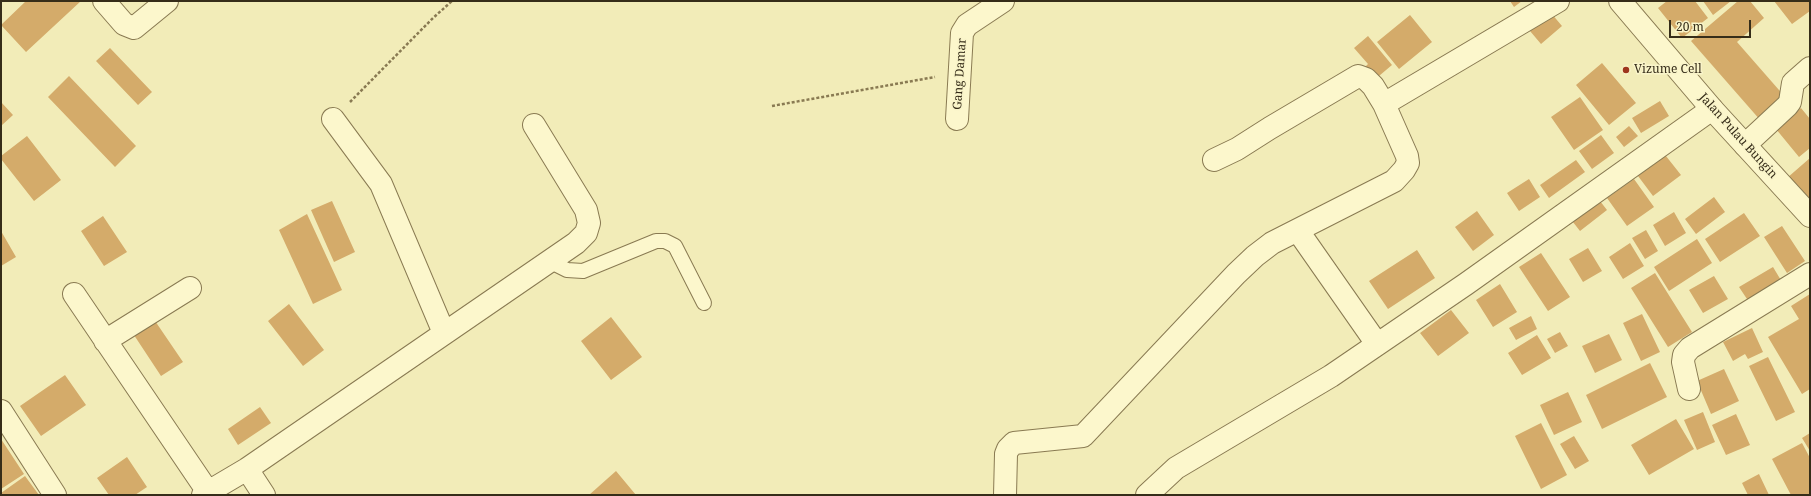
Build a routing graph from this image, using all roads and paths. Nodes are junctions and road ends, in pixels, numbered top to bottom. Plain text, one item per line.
1 (104, 1) edge
2 (167, 1) edge
3 (452, 1) edge
4 (1003, 1) edge
5 (1558, 1) edge
6 (1620, 1) edge
7 (1810, 68) edge
8 (960, 73) junction
9 (1384, 104) junction
10 (772, 106) dead end
11 (1712, 109) junction
12 (333, 119) joint
13 (957, 119) dead end
14 (534, 125) dead end
15 (1745, 145) junction
16 (1214, 160) dead end
17 (1810, 216) edge
18 (1298, 230) junction
19 (548, 261) junction
20 (1810, 274) edge
21 (190, 288) dead end
22 (74, 294) dead end
23 (704, 303) dead end
24 (444, 333) junction
25 (105, 341) junction
26 (1377, 344) junction
27 (1689, 389) dead end
28 (1, 411) edge
29 (247, 469) junction
30 (206, 494) edge
31 (55, 495) edge
32 (264, 495) edge
33 (1005, 495) edge
34 (1147, 495) edge

1 - 2 street
3 - 12 path
4 - 8 street, Gang Damar
5 - 9 street
6 - 11 street, Jalan Pulau Bungin
7 - 15 street
8 - 10 path
8 - 13 street, Gang Damar
9 - 16 street
9 - 18 street
11 - 15 street, Jalan Pulau Bungin
11 - 26 street
12 - 24 street
14 - 19 street
15 - 17 street, Jalan Pulau Bungin
18 - 26 street
18 - 33 street
19 - 23 lane
19 - 24 street
20 - 27 street
21 - 25 street
22 - 25 street
24 - 29 street
25 - 30 street
26 - 34 street
28 - 31 street
29 - 30 street
29 - 32 street

